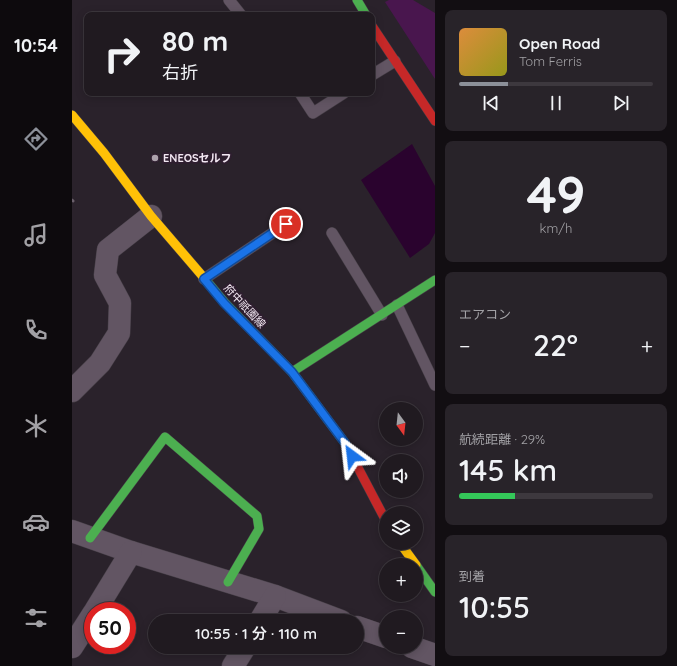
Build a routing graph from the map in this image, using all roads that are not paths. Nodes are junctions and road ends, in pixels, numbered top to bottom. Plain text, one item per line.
1 (229, 0) edge
2 (357, 0) edge
3 (239, 12) edge
4 (364, 12) edge
5 (375, 31) edge
6 (395, 61) junction
7 (375, 73) edge
8 (302, 96) edge
9 (339, 96) edge
10 (72, 115) edge
11 (435, 121) edge
12 (151, 216) junction
13 (286, 224) dead end
14 (332, 233) dead end
15 (204, 279) junction
16 (435, 280) edge
17 (397, 305) junction
18 (382, 316) junction
19 (292, 372) junction
20 (435, 385) edge
21 (72, 391) edge
22 (379, 508) edge
23 (81, 534) edge
24 (131, 552) junction
25 (423, 575) edge
26 (228, 582) junction
27 (435, 592) edge
28 (275, 596) junction
29 (100, 602) edge
30 (264, 614) edge
31 (323, 614) edge
32 (84, 628) edge
33 (364, 629) edge
34 (379, 635) edge
35 (72, 647) edge
36 (423, 651) edge
37 (241, 654) edge
38 (435, 655) edge
39 (233, 666) edge

1 - 3 lane
2 - 4 street
5 - 6 street
6 - 7 lane
6 - 11 street
8 - 9 lane
10 - 12 street, 府中祇園線
12 - 15 street, 府中祇園線
12 - 21 street
13 - 15 lane
14 - 18 lane
15 - 19 street, 府中祇園線
16 - 17 street
17 - 18 street
17 - 20 lane
18 - 19 street
19 - 22 street, 府中祇園線
23 - 24 street
23 - 26 street
24 - 26 street
24 - 29 street
25 - 27 street
26 - 28 street
28 - 30 street
28 - 31 street
32 - 35 street
33 - 34 street
36 - 38 street
37 - 39 street

